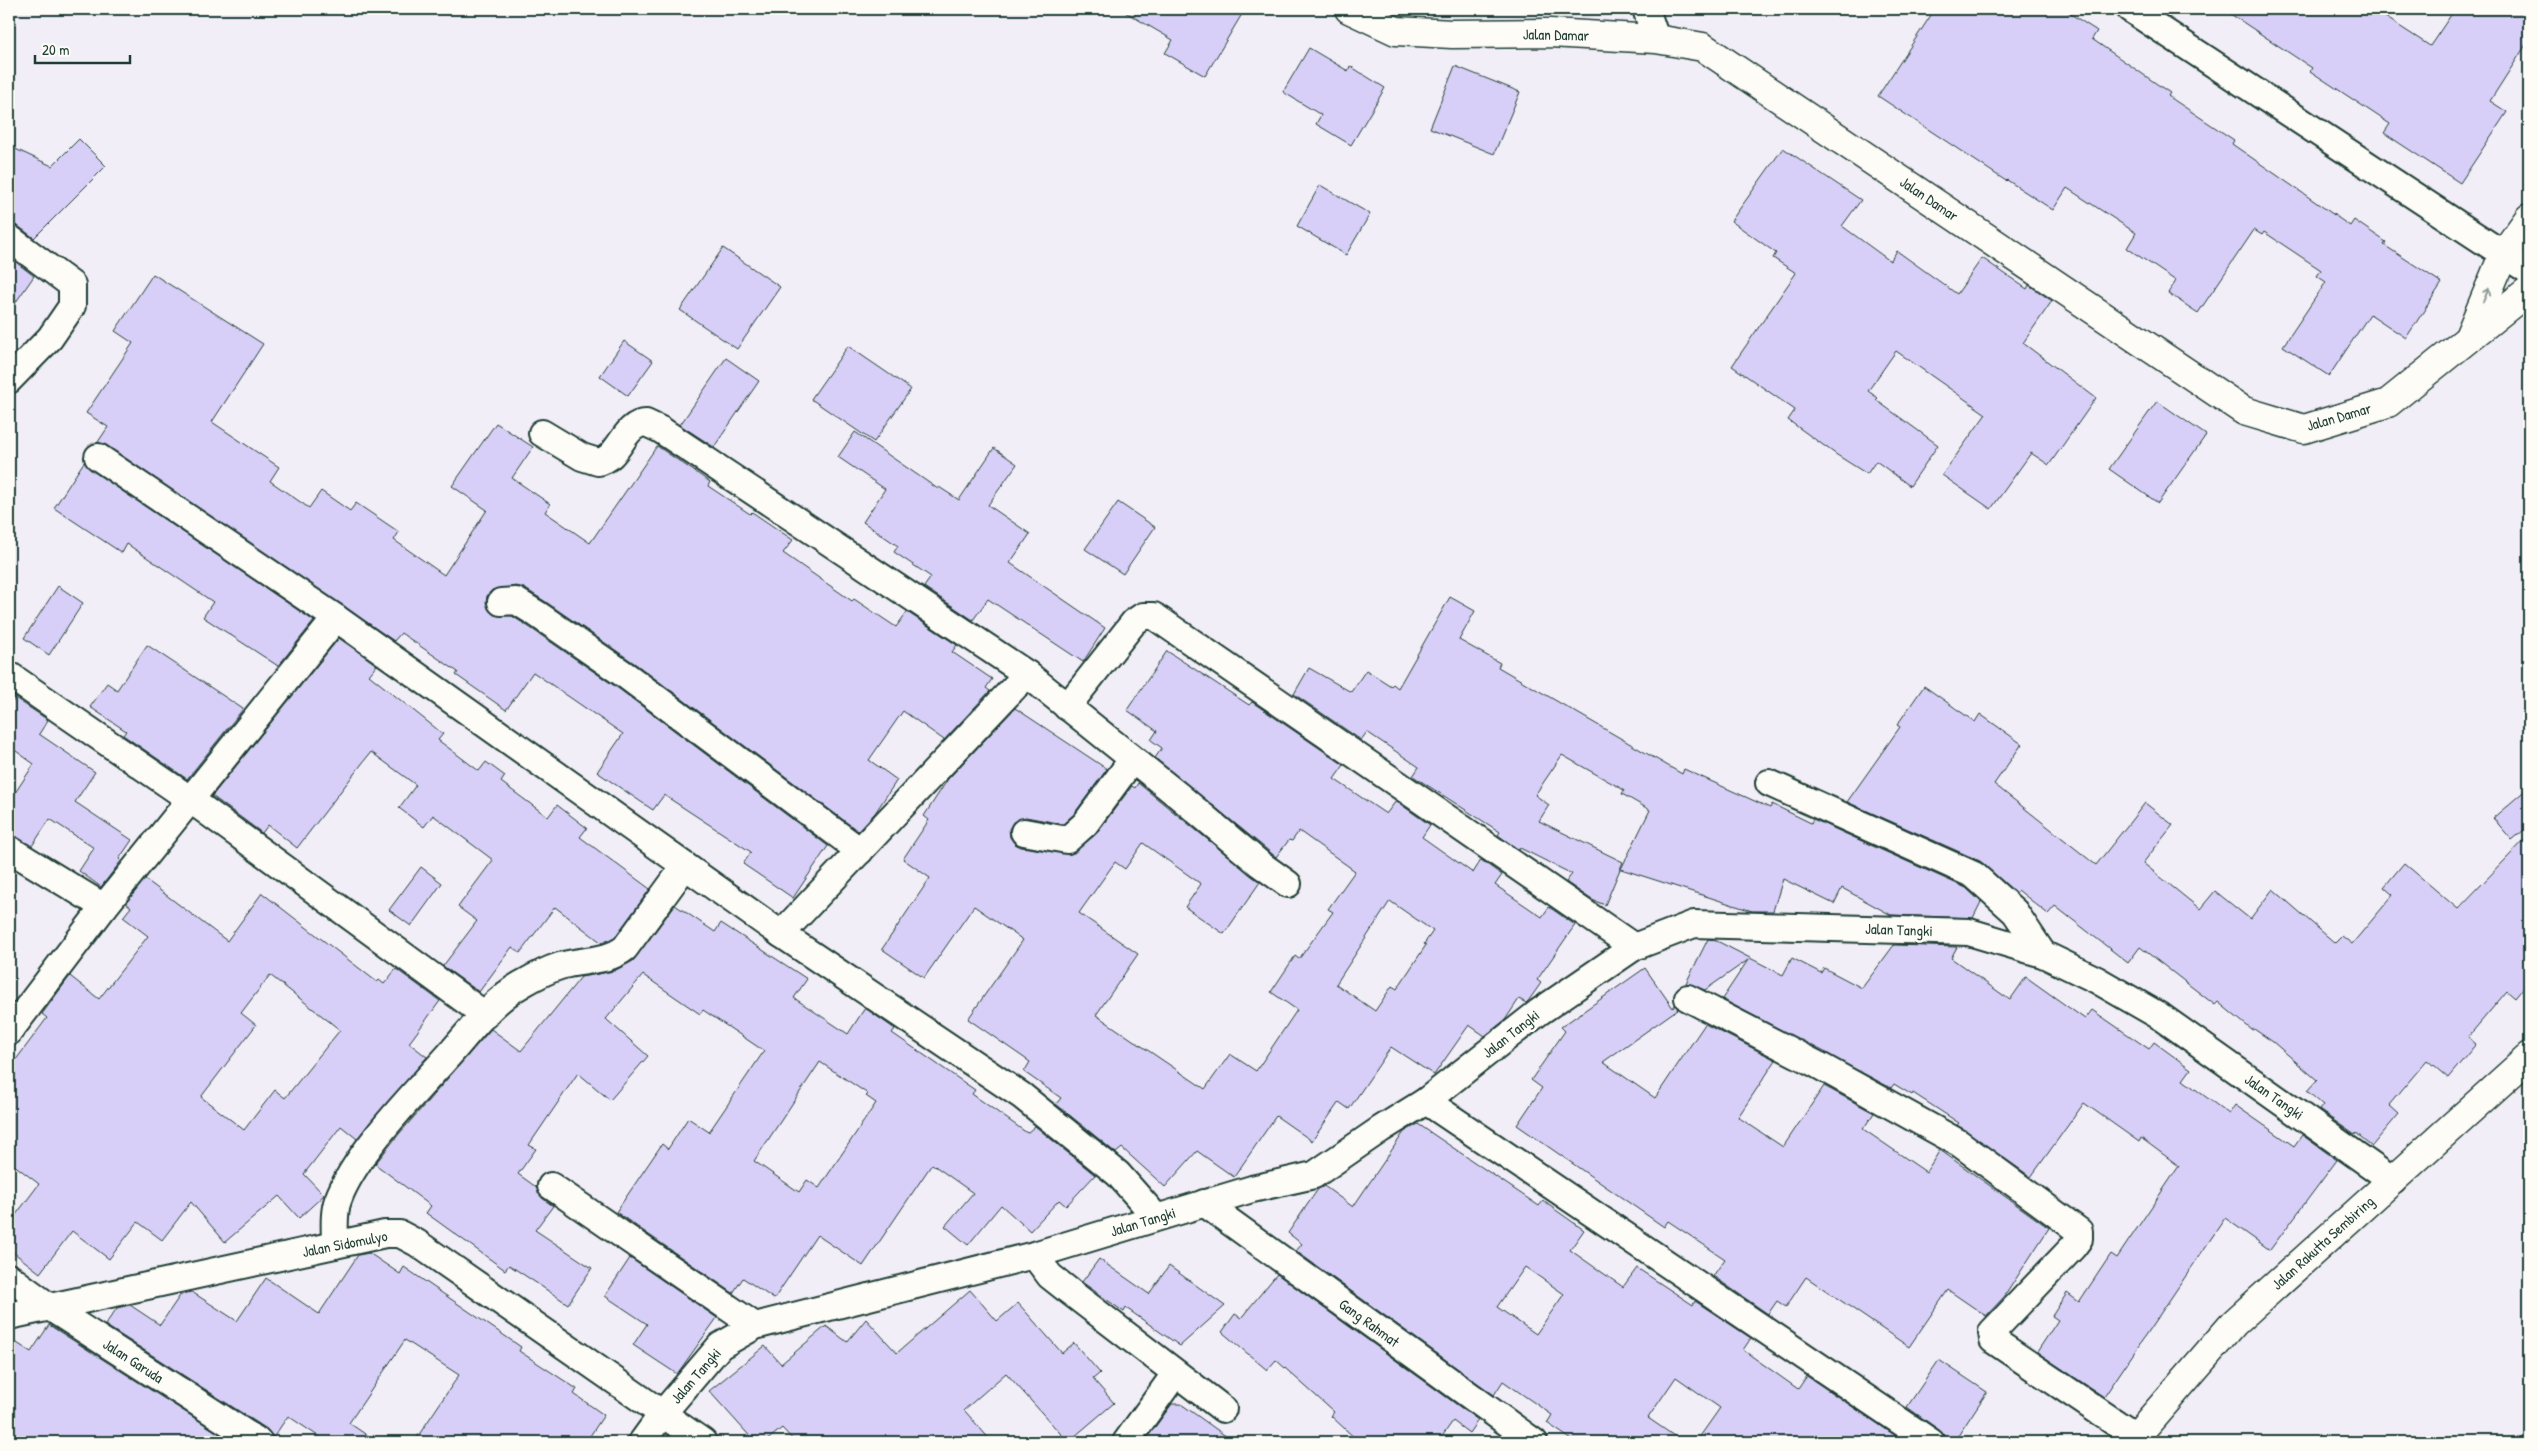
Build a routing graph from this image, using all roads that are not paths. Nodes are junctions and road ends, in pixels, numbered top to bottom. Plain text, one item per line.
1 (1349, 9) edge
2 (1646, 9) edge
3 (2130, 9) edge
4 (1656, 39) junction
5 (2529, 218) edge
6 (9, 238) edge
7 (2504, 253) junction
8 (2529, 270) edge
9 (2529, 290) edge
10 (2468, 340) junction
11 (9, 380) edge
12 (542, 433) dead end
13 (98, 457) dead end
14 (501, 602) dead end
15 (336, 618) junction
16 (1027, 674) junction
17 (9, 675) edge
18 (1067, 707) junction
19 (1132, 760) junction
20 (1769, 782) dead end
21 (191, 800) junction
22 (1024, 832) dead end
23 (9, 849) edge
24 (860, 851) junction
25 (685, 866) junction
26 (1288, 884) dead end
27 (104, 907) junction
28 (781, 934) junction
29 (1634, 947) junction
30 (2043, 954) junction
31 (1688, 998) dead end
32 (485, 1015) junction
33 (9, 1032) edge
34 (2528, 1059) edge
35 (1426, 1101) junction
36 (2393, 1181) junction
37 (551, 1186) dead end
38 (1204, 1203) junction
39 (1156, 1217) junction
40 (334, 1245) junction
41 (1034, 1255) junction
42 (9, 1277) edge
43 (51, 1308) junction
44 (9, 1316) edge
45 (755, 1326) junction
46 (1175, 1374) junction
47 (1223, 1409) dead end
48 (663, 1413) junction
49 (2133, 1439) edge
50 (259, 1442) edge
51 (642, 1442) edge
52 (703, 1442) edge
53 (1126, 1442) edge
54 (1534, 1442) edge
55 (1931, 1442) edge

1 - 4 street, Jalan Damar
2 - 4 street
3 - 7 street
4 - 10 street, Jalan Damar
5 - 7 street, Jalan Damar
6 - 11 street
7 - 8 street
10 -> 7 street, Jalan Damar
9 - 10 street, Jalan Damar
12 - 16 street
13 - 15 street
14 - 24 street
15 - 21 street
15 - 25 street
16 - 18 street
16 - 24 street
17 - 21 street
18 - 19 street
18 - 29 street
19 - 22 street
19 - 26 street
20 - 30 street
21 - 27 street
21 - 32 street
23 - 27 street
24 - 28 street
25 - 28 street
25 - 32 street
27 - 33 street
28 - 39 street
29 - 30 street, Jalan Tangki
29 - 35 street, Jalan Tangki
30 - 36 street, Jalan Tangki
31 - 49 street
32 - 40 street
34 - 36 street, Jalan Rakutta Sembiring
35 - 38 street, Jalan Tangki
35 - 55 street
36 - 49 street, Jalan Rakutta Sembiring
37 - 45 street
38 - 39 street, Jalan Tangki
38 - 54 street, Gang Rahmat
39 - 41 street, Jalan Tangki
40 - 43 street, Jalan Sidomulyo
40 - 48 street, Jalan Sidomulyo
41 - 45 street, Jalan Tangki
41 - 46 street
42 - 43 street, Jalan Garuda
43 - 44 street, Jalan Sidomulyo
43 - 50 street, Jalan Garuda
45 - 48 street, Jalan Tangki
46 - 47 street
46 - 53 street
48 - 51 street, Jalan Tangki
48 - 52 street, Jalan Sidomulyo

